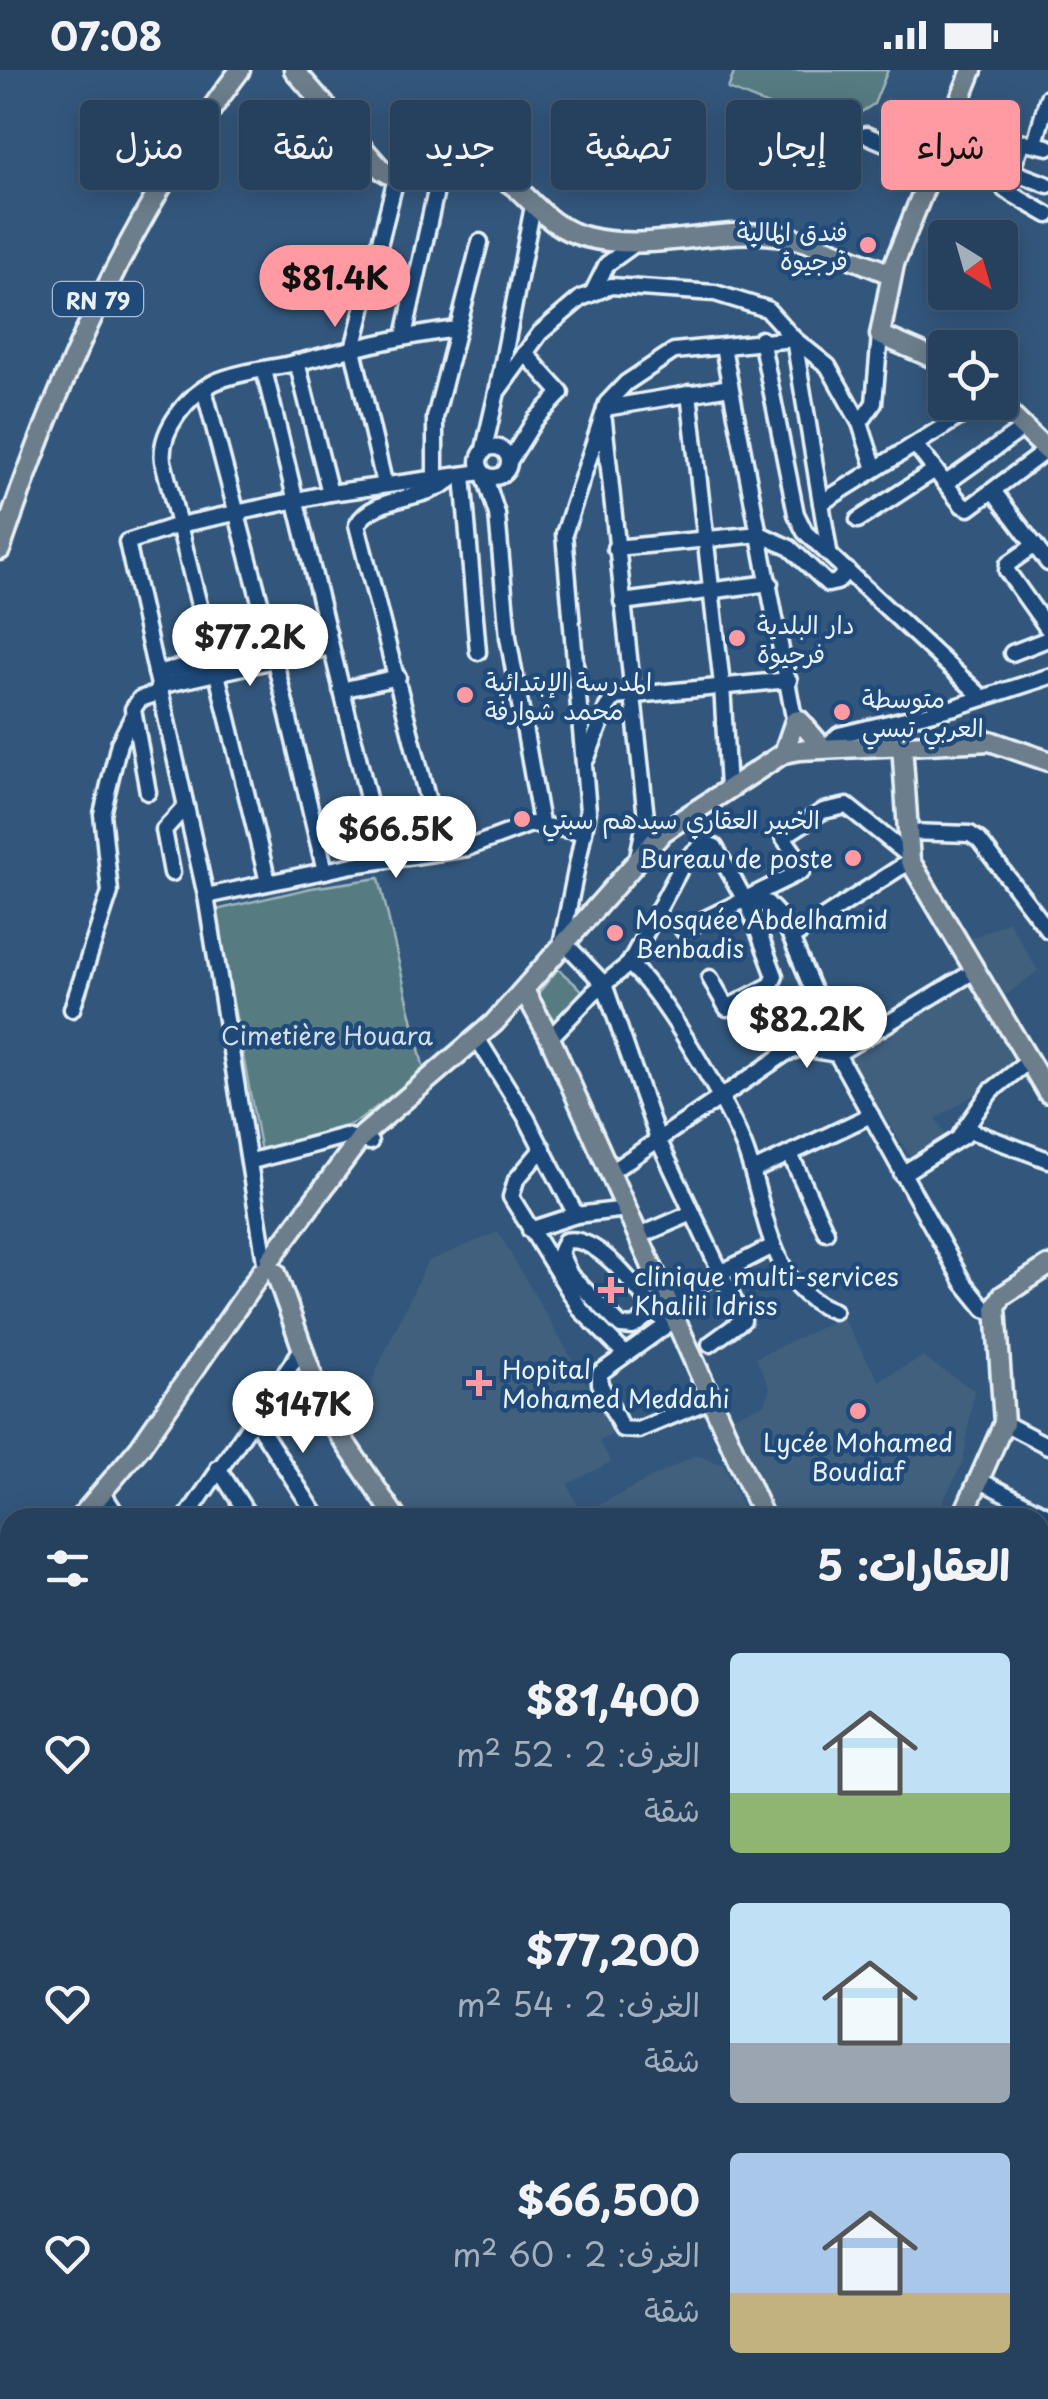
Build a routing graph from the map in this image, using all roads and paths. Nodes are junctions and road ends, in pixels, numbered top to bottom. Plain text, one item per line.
1 (240, 70) edge
2 (294, 70) edge
3 (972, 70) edge
4 (1048, 97) edge
5 (960, 100) edge
6 (866, 136) dead end
7 (881, 142) edge
8 (1035, 144) edge
9 (1020, 173) edge
10 (390, 175) edge
11 (1048, 184) edge
12 (393, 190) edge
13 (436, 190) edge
14 (516, 190) edge
15 (924, 190) edge
16 (1009, 190) edge
17 (533, 206) junction
18 (1048, 215) edge
19 (480, 242) dead end
20 (632, 246) junction
21 (891, 274) junction
22 (594, 290) junction
23 (457, 329) junction
24 (880, 334) junction
25 (404, 336) junction
26 (794, 338) junction
27 (760, 339) junction
28 (723, 347) junction
29 (353, 349) junction
30 (525, 353) junction
31 (928, 355) edge
32 (297, 362) junction
33 (264, 370) junction
34 (730, 387) junction
35 (204, 389) junction
36 (496, 392) junction
37 (689, 393) junction
38 (604, 412) junction
39 (956, 420) edge
40 (1014, 420) edge
41 (860, 422) junction
42 (1022, 429) junction
43 (488, 430) junction
44 (1045, 446) edge
45 (917, 447) junction
46 (482, 453) junction
47 (506, 460) junction
48 (875, 469) junction
49 (935, 470) junction
50 (483, 473) junction
51 (436, 476) junction
52 (458, 476) junction
53 (384, 482) junction
54 (946, 483) junction
55 (994, 492) junction
56 (330, 493) junction
57 (298, 502) junction
58 (821, 503) junction
59 (497, 514) junction
60 (239, 515) junction
61 (858, 520) dead end
62 (179, 526) junction
63 (760, 534) junction
64 (706, 540) junction
65 (1034, 545) junction
66 (615, 548) junction
67 (0, 550) edge
68 (829, 552) junction
69 (1048, 562) edge
70 (847, 570) junction
71 (770, 582) junction
72 (709, 591) junction
73 (622, 602) junction
74 (1048, 629) edge
75 (1048, 639) edge
76 (330, 640) junction
77 (478, 652) dead end
78 (1012, 653) dead end
79 (273, 654) junction
80 (215, 667) junction
81 (398, 677) junction
82 (1048, 677) edge
83 (789, 680) junction
84 (159, 684) junction
85 (722, 685) junction
86 (341, 690) junction
87 (632, 692) junction
88 (981, 696) junction
89 (132, 716) junction
90 (797, 719) junction
91 (902, 744) junction
92 (809, 749) junction
93 (1042, 758) edge
94 (585, 763) junction
95 (1048, 773) edge
96 (728, 788) junction
97 (148, 792) dead end
98 (185, 807) junction
99 (646, 818) junction
100 (541, 823) junction
101 (584, 832) junction
102 (664, 832) junction
103 (908, 832) junction
104 (441, 852) junction
105 (909, 858) junction
106 (383, 860) junction
107 (637, 863) junction
108 (325, 871) junction
109 (172, 873) dead end
110 (268, 882) junction
111 (206, 896) junction
112 (747, 904) junction
113 (683, 930) dead end
114 (1048, 930) edge
115 (792, 938) junction
116 (566, 946) junction
117 (629, 964) junction
118 (976, 970) junction
119 (710, 978) dead end
120 (604, 984) junction
121 (524, 992) junction
122 (72, 1010) dead end
123 (477, 1038) junction
124 (550, 1038) junction
125 (834, 1054) junction
126 (1030, 1060) junction
127 (1048, 1093) edge
128 (719, 1098) junction
129 (871, 1115) junction
130 (960, 1134) junction
131 (366, 1139) junction
132 (658, 1139) junction
133 (542, 1148) junction
134 (790, 1154) junction
135 (1048, 1160) edge
136 (252, 1161) junction
137 (753, 1171) junction
138 (609, 1172) junction
139 (902, 1174) junction
140 (627, 1209) junction
141 (576, 1214) junction
142 (690, 1214) junction
143 (530, 1230) junction
144 (826, 1232) dead end
145 (639, 1236) junction
146 (774, 1246) junction
147 (1048, 1266) edge
148 (271, 1268) junction
149 (720, 1274) junction
150 (661, 1305) junction
151 (834, 1310) dead end
152 (994, 1312) junction
153 (671, 1322) junction
154 (710, 1344) dead end
155 (304, 1346) junction
156 (624, 1353) junction
157 (712, 1399) junction
158 (253, 1417) junction
159 (1004, 1423) junction
160 (1048, 1446) edge
161 (218, 1468) junction
162 (981, 1481) junction
163 (88, 1508) edge
164 (114, 1508) edge
165 (193, 1508) edge
166 (244, 1508) edge
167 (312, 1508) edge
168 (389, 1508) edge
169 (760, 1508) edge
170 (967, 1508) edge
171 (1027, 1508) edge

1 - 67 main road, RN 79
2 - 10 main road
3 - 5 main road
4 - 8 street
6 - 7 street
9 - 11 street
12 - 29 street
13 - 25 street
14 - 17 main road
15 - 21 main road
16 - 18 street
17 - 20 main road
17 - 36 street
19 - 23 street
20 - 21 main road
20 - 22 street
21 - 24 main road
22 - 26 street
22 - 30 street
23 - 25 street
23 - 51 street
24 - 31 main road
24 - 41 street
25 - 29 street
26 - 27 street
26 - 41 street
26 - 58 street
27 - 28 street
27 - 68 street
28 - 34 street
28 - 38 street
29 - 32 street
29 - 53 street
30 - 36 street
30 - 47 street
32 - 33 street
32 - 56 street
33 - 35 street
33 - 57 street
34 - 37 street
34 - 63 street
35 - 60 street
35 - 62 street
36 - 43 street
37 - 38 street
37 - 64 street
38 - 66 street
38 - 94 street
39 - 45 street
40 - 42 main road
41 - 48 street
42 - 44 main road
42 - 54 street
43 - 46 street
43 - 47 street
44 - 55 street
45 - 48 street
45 - 49 street
46 - 47 street
46 - 50 street
47 - 50 street
47 - 59 street
48 - 58 street
49 - 54 street
49 - 61 street
50 - 52 street
50 - 59 street
51 - 52 street
51 - 53 street
52 - 77 street
52 - 81 street
53 - 56 street
54 - 55 street
55 - 65 street
56 - 57 street
57 - 60 street
57 - 76 street
58 - 68 street
59 - 100 street
60 - 62 street
60 - 79 street
62 - 80 street
62 - 84 street
63 - 64 street
63 - 70 street
63 - 71 street
64 - 66 street
64 - 72 street
65 - 69 street
65 - 74 street
66 - 73 street
68 - 70 street
70 - 88 street
71 - 72 street
71 - 83 street
72 - 73 street
72 - 85 street
73 - 87 street
75 - 78 street
76 - 79 street
76 - 86 street
79 - 80 street
79 - 108 street
80 - 84 street
80 - 110 street
81 - 86 street
81 - 104 street
82 - 88 street
83 - 85 street
83 - 90 street
84 - 89 street
84 - 98 street
85 - 87 street
85 - 96 street
86 - 106 street
87 - 94 street
87 - 99 street
88 - 92 street
89 - 97 street
89 - 122 street
90 - 92 main road
90 - 92 main road
91 - 92 main road
91 - 93 main road
91 - 103 main road
92 - 96 main road
93 - 95 street
94 - 101 street
96 - 102 main road
98 - 109 street
98 - 111 street
99 - 102 street
99 - 107 street
100 - 101 street
100 - 104 street
101 - 116 street
102 - 107 main road
103 - 105 main road
103 - 114 street
104 - 106 street
105 - 112 street
105 - 115 street
105 - 118 main road
106 - 108 street
107 - 116 main road
108 - 110 street
110 - 111 street
111 - 136 street
112 - 113 street
112 - 115 street
112 - 117 street
112 - 119 street
115 - 125 street
116 - 120 street
116 - 121 main road
117 - 120 street
117 - 128 street
118 - 125 street
118 - 126 main road
120 - 124 street
120 - 132 street
121 - 123 main road
121 - 124 main road
123 - 131 main road
123 - 133 street
124 - 138 main road
125 - 128 street
125 - 129 street
126 - 127 main road
126 - 130 street
128 - 132 street
128 - 137 street
129 - 134 street
129 - 139 street
130 - 135 street
130 - 139 street
131 - 136 street
131 - 148 main road
132 - 138 street
132 - 142 street
133 - 141 street
133 - 143 street
134 - 137 street
134 - 144 street
136 - 148 street
137 - 146 street
138 - 140 main road
139 - 152 street
140 - 141 street
140 - 145 main road
141 - 143 street
142 - 145 street
142 - 149 street
143 - 156 street
145 - 150 main road
146 - 149 street
146 - 151 street
147 - 152 main road
148 - 155 main road
148 - 163 main road
148 - 164 main road
149 - 150 street
149 - 154 street
150 - 150 street
150 - 153 main road
152 - 159 main road
153 - 156 street
153 - 157 main road
155 - 158 street
155 - 168 main road
156 - 157 street
157 - 169 main road
158 - 161 street
158 - 167 street
159 - 160 street
159 - 162 main road
161 - 165 street
161 - 166 street
162 - 170 main road
162 - 171 street

